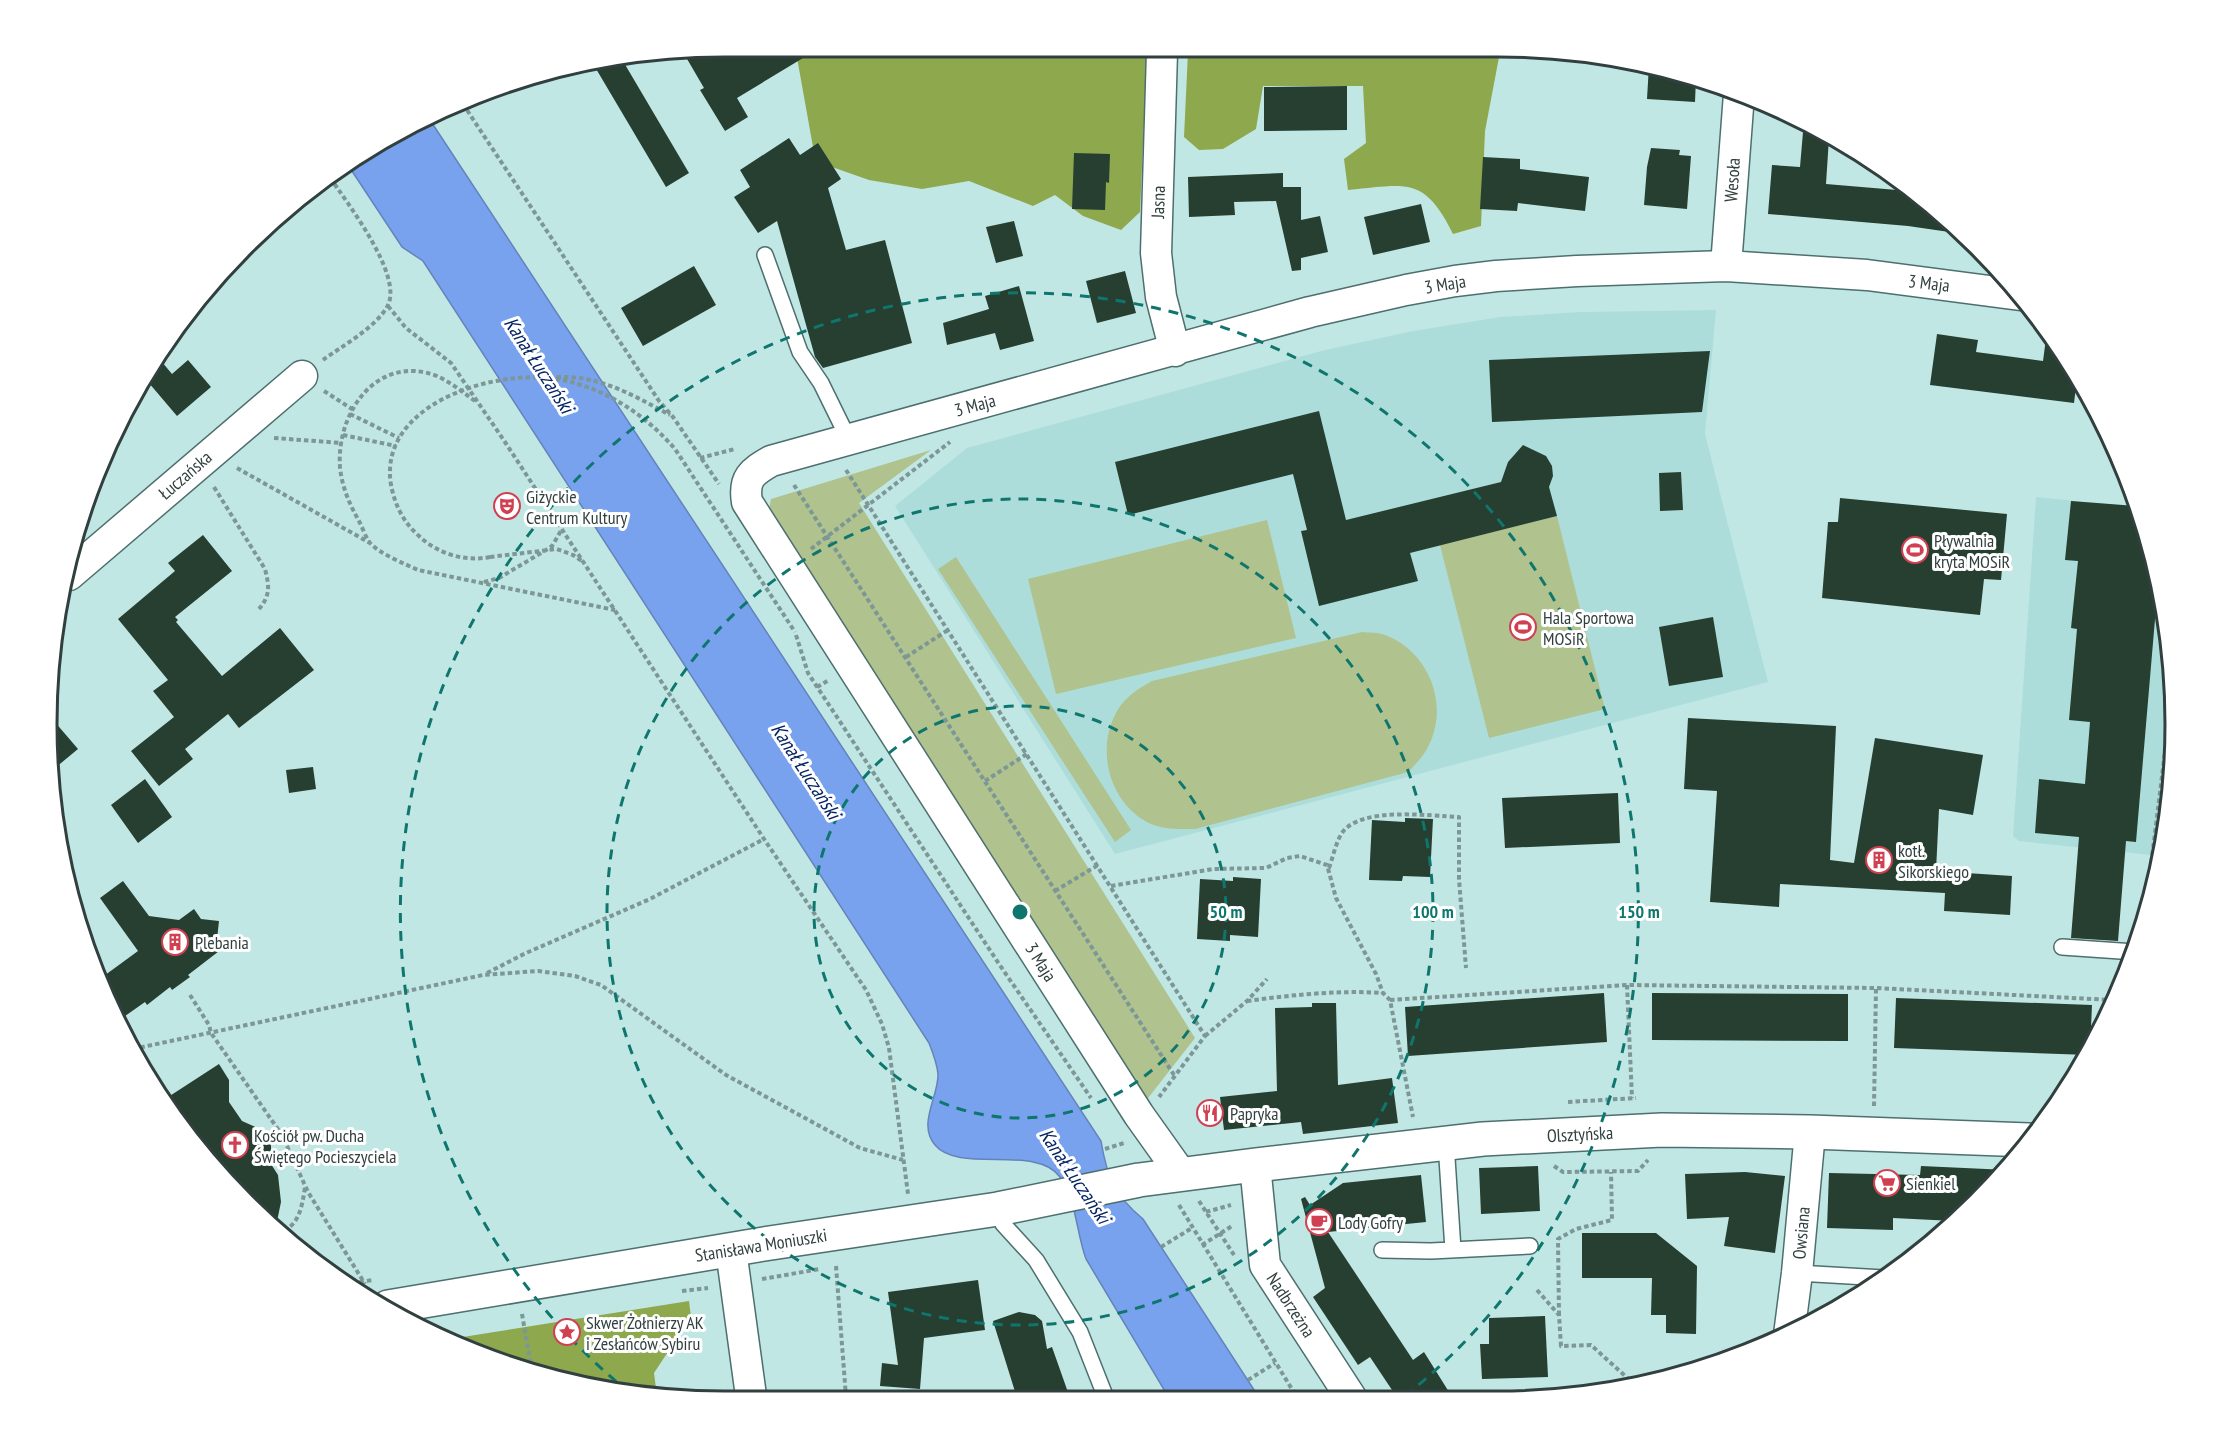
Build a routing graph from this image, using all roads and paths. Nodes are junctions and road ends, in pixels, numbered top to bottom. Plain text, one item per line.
1 (1162, 57) edge
2 (1737, 102) edge
3 (466, 109) edge
4 (334, 183) edge
5 (765, 255) dead end
6 (1726, 266) junction
7 (2004, 290) edge
8 (388, 306) junction
9 (1175, 351) junction
10 (302, 376) joint
11 (549, 378) junction
12 (478, 403) junction
13 (350, 414) junction
14 (673, 417) junction
15 (343, 435) junction
16 (399, 438) junction
17 (940, 441) dead end
18 (342, 443) junction
19 (396, 446) junction
20 (214, 451) junction
21 (853, 453) junction
22 (700, 458) dead end
23 (794, 485) dead end
24 (868, 504) junction
25 (562, 529) junction
26 (827, 536) junction
27 (370, 543) junction
28 (546, 550) junction
29 (585, 564) junction
30 (790, 568) junction
31 (76, 569) edge
32 (477, 582) junction
33 (259, 609) dead end
34 (615, 610) junction
35 (948, 630) junction
36 (906, 657) junction
37 (1027, 754) junction
38 (2164, 758) edge
39 (984, 781) junction
40 (764, 839) junction
41 (2154, 844) edge
42 (1098, 865) junction
43 (1329, 868) junction
44 (1111, 886) junction
45 (1054, 891) junction
46 (2062, 946) dead end
47 (2125, 951) edge
48 (1466, 968) dead end
49 (483, 975) junction
50 (1267, 979) dead end
51 (1627, 985) junction
52 (1876, 988) junction
53 (1383, 993) junction
54 (190, 995) dead end
55 (2105, 999) edge
56 (1390, 1000) junction
57 (1247, 1001) junction
58 (211, 1033) junction
59 (1204, 1036) junction
60 (141, 1047) edge
61 (1174, 1075) junction
62 (1632, 1098) dead end
63 (1157, 1099) dead end
64 (1097, 1107) dead end
65 (1874, 1110) dead end
66 (1415, 1127) dead end
67 (1810, 1132) junction
68 (2019, 1140) edge
69 (1126, 1143) dead end
70 (1446, 1143) junction
71 (1105, 1149) dead end
72 (903, 1161) junction
73 (1254, 1165) junction
74 (1611, 1172) dead end
75 (1181, 1174) junction
76 (1133, 1181) joint
77 (305, 1187) junction
78 (908, 1195) dead end
79 (1014, 1206) junction
80 (1206, 1212) dead end
81 (289, 1229) edge
82 (1202, 1245) junction
83 (1530, 1246) dead end
84 (1161, 1247) dead end
85 (731, 1250) junction
86 (1382, 1250) dead end
87 (1453, 1250) junction
88 (836, 1266) dead end
89 (1797, 1273) junction
90 (1871, 1277) edge
91 (1537, 1290) dead end
92 (372, 1291) edge
93 (381, 1296) edge
94 (522, 1313) dead end
95 (1559, 1315) junction
96 (1791, 1323) edge
97 (530, 1362) edge
98 (1275, 1362) junction
99 (1627, 1378) edge
100 (1248, 1380) dead end
101 (750, 1391) edge
102 (846, 1391) edge
103 (1103, 1391) edge
104 (1293, 1391) edge
105 (1347, 1391) edge

1 - 9 street, Jasna
2 - 6 street, Wesoła
3 - 14 path
4 - 8 path
5 - 21 lane
6 - 7 street, 3 Maja
6 - 9 street, 3 Maja
8 - 10 path
8 - 12 path
9 - 21 street, 3 Maja
10 - 20 street, Łuczańska
11 - 14 path, bridge
11 - 16 path, bridge
11 - 64 path, bridge
12 - 13 path
12 - 25 path
13 - 15 path
13 - 16 path
14 - 22 path
15 - 18 path
15 - 19 path
16 - 19 path, bridge
17 - 24 path
18 - 20 path
18 - 27 path
19 - 28 path, bridge
20 - 27 path
20 - 31 street, Łuczańska
20 - 33 path
21 - 24 path
21 - 30 street, 3 Maja
23 - 26 path
24 - 26 path
24 - 35 path
25 - 28 path
25 - 29 path
26 - 30 path
26 - 36 path
27 - 32 path
28 - 29 path
28 - 32 path
29 - 34 path
30 - 75 street, 3 Maja
32 - 34 path
34 - 40 path
35 - 36 path
35 - 37 path
36 - 39 path
37 - 39 path
37 - 42 path
38 - 41 path
39 - 45 path
40 - 49 path
40 - 72 path
42 - 44 path
42 - 45 path
43 - 44 path
43 - 48 path
43 - 53 path
44 - 59 path
45 - 61 path
46 - 47 lane
49 - 58 path
49 - 72 path
50 - 57 path
51 - 52 path
51 - 56 path
51 - 62 path
52 - 55 path
52 - 65 path
53 - 56 path
53 - 57 path
54 - 58 path
56 - 66 path
57 - 59 path
58 - 60 path
58 - 77 path
59 - 61 path
61 - 63 path
67 - 68 street, Olsztyńska
67 - 70 street, Olsztyńska
67 - 89 street, Owsiana
69 - 71 path
70 - 73 street, Olsztyńska
70 - 87 lane
72 - 78 path
73 - 75 street, Olsztyńska
73 - 105 street, Nadbrzeżna
74 - 95 path
75 - 76 street, Olsztyńska
76 - 79 street, Stanisława Moniuszki
77 - 81 path
77 - 92 path
79 - 85 street, Stanisława Moniuszki
79 - 103 lane
80 - 82 path
82 - 84 path
82 - 98 path
83 - 87 lane
85 - 93 street, Stanisława Moniuszki
85 - 101 street
86 - 87 lane
88 - 102 path
89 - 90 lane
89 - 96 street, Owsiana
91 - 95 path
94 - 97 path
95 - 99 path
98 - 100 path
98 - 104 path

